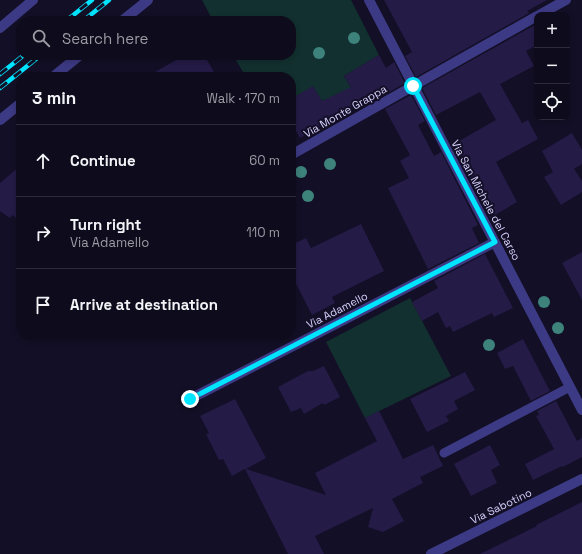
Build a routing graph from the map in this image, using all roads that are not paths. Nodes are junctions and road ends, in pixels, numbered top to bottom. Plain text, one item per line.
1 (33, 0) edge
2 (148, 0) edge
3 (369, 0) edge
4 (566, 0) edge
5 (545, 12) edge
6 (128, 16) edge
7 (534, 18) edge
8 (0, 28) edge
9 (74, 60) edge
10 (59, 72) edge
11 (413, 86) junction
12 (16, 107) edge
13 (0, 120) edge
14 (296, 152) edge
15 (495, 242) junction
16 (570, 387) junction
17 (190, 399) dead end
18 (582, 410) edge
19 (444, 453) dead end
20 (582, 479) edge
21 (430, 554) edge

1 - 8 street
2 - 6 street
3 - 11 street, Via San Michele del Carso
4 - 5 street, Via Monte Grappa
7 - 11 street, Via Monte Grappa
9 - 10 street
11 - 14 street, Via Monte Grappa
11 - 15 street, Via San Michele del Carso
12 - 13 street
15 - 16 street, Via San Michele del Carso
15 - 17 street, Via Adamello
16 - 18 street, Via San Michele del Carso
16 - 19 lane
20 - 21 street, Via Sabotino

